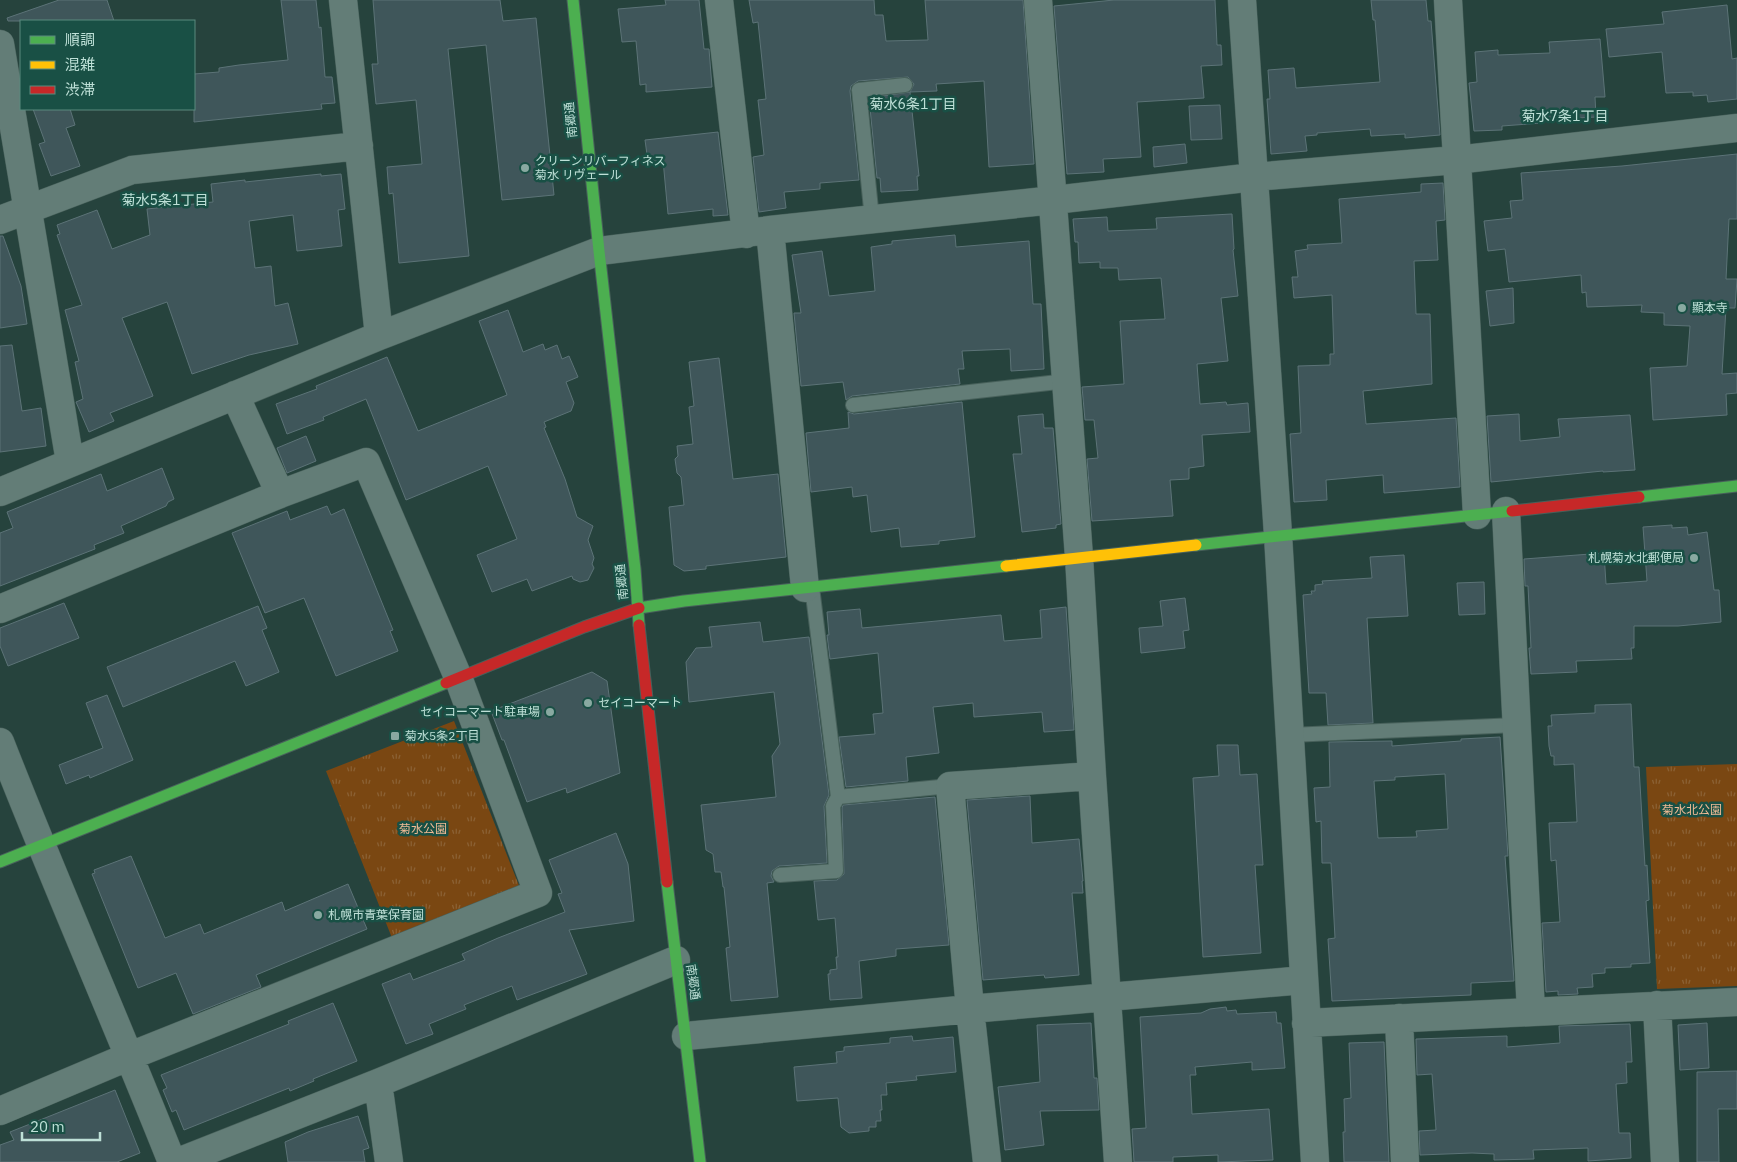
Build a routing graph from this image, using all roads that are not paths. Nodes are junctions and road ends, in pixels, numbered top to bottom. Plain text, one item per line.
1 (343, 0) edge
2 (573, 0) edge
3 (719, 0) edge
4 (1038, 0) edge
5 (1242, 0) edge
6 (1448, 0) edge
7 (0, 44) edge
8 (905, 85) dead end
9 (1737, 128) edge
10 (359, 146) junction
11 (1456, 160) junction
12 (1254, 177) junction
13 (1054, 200) junction
14 (27, 209) junction
15 (872, 219) junction
16 (0, 220) edge
17 (758, 232) junction
18 (599, 251) junction
19 (379, 336) junction
20 (1067, 381) junction
21 (235, 396) junction
22 (853, 405) dead end
23 (70, 462) junction
24 (1737, 486) edge
25 (0, 492) edge
26 (280, 494) junction
27 (1506, 511) junction
28 (1477, 514) junction
29 (1278, 535) junction
30 (1079, 557) junction
31 (809, 588) junction
32 (639, 608) junction
33 (0, 609) edge
34 (458, 678) junction
35 (1517, 725) junction
36 (1290, 735) junction
37 (0, 742) edge
38 (1092, 776) junction
39 (950, 786) junction
40 (838, 797) junction
41 (40, 846) junction
42 (0, 862) edge
43 (780, 875) dead end
44 (676, 960) junction
45 (1304, 980) junction
46 (1107, 996) junction
47 (1737, 1002) edge
48 (1657, 1005) junction
49 (970, 1009) junction
50 (1531, 1012) junction
51 (1399, 1018) junction
52 (1306, 1023) junction
53 (686, 1036) junction
54 (130, 1056) junction
55 (378, 1083) junction
56 (0, 1110) edge
57 (172, 1162) edge
58 (178, 1162) edge
59 (389, 1162) edge
60 (700, 1162) edge
61 (987, 1162) edge
62 (1118, 1162) edge
63 (1315, 1162) edge
64 (1405, 1162) edge
65 (1665, 1162) edge

1 - 10 street
2 - 18 street, 南郷通
3 - 17 street
4 - 13 street
5 - 12 street
6 - 11 street
7 - 14 street
8 - 15 lane
9 - 11 street
10 - 14 street
10 - 19 street
11 - 12 street
11 - 28 street
12 - 13 street
12 - 29 street
13 - 15 street
13 - 20 street
14 - 16 street
14 - 23 street
15 - 17 street
17 - 18 street
17 - 31 street
18 - 19 street
18 - 32 street, 南郷通
19 - 21 street
20 - 22 lane
20 - 30 street
21 - 23 street
21 - 26 street
23 - 25 street
24 - 27 street
26 - 33 street
26 - 34 street
27 - 28 street
27 - 35 street
28 - 29 street
29 - 30 street
29 - 36 street
30 - 31 street
30 - 38 street
31 - 32 street
31 - 40 lane
32 - 34 street
32 - 44 street, 南郷通
34 - 41 street
34 - 54 street
35 - 36 lane
35 - 50 street
36 - 45 street
37 - 41 street
38 - 39 street
38 - 46 street
39 - 40 lane
39 - 49 street
40 - 43 lane
41 - 42 street
41 - 54 street
44 - 53 street, 南郷通
44 - 55 street
45 - 46 street
45 - 52 street
46 - 49 street
46 - 62 street
47 - 48 street
48 - 50 street
48 - 65 street
49 - 53 street
49 - 61 street
50 - 51 street
51 - 52 street
51 - 64 street
52 - 63 street
53 - 60 street, 南郷通
54 - 56 street
54 - 57 street
55 - 58 street
55 - 59 street

